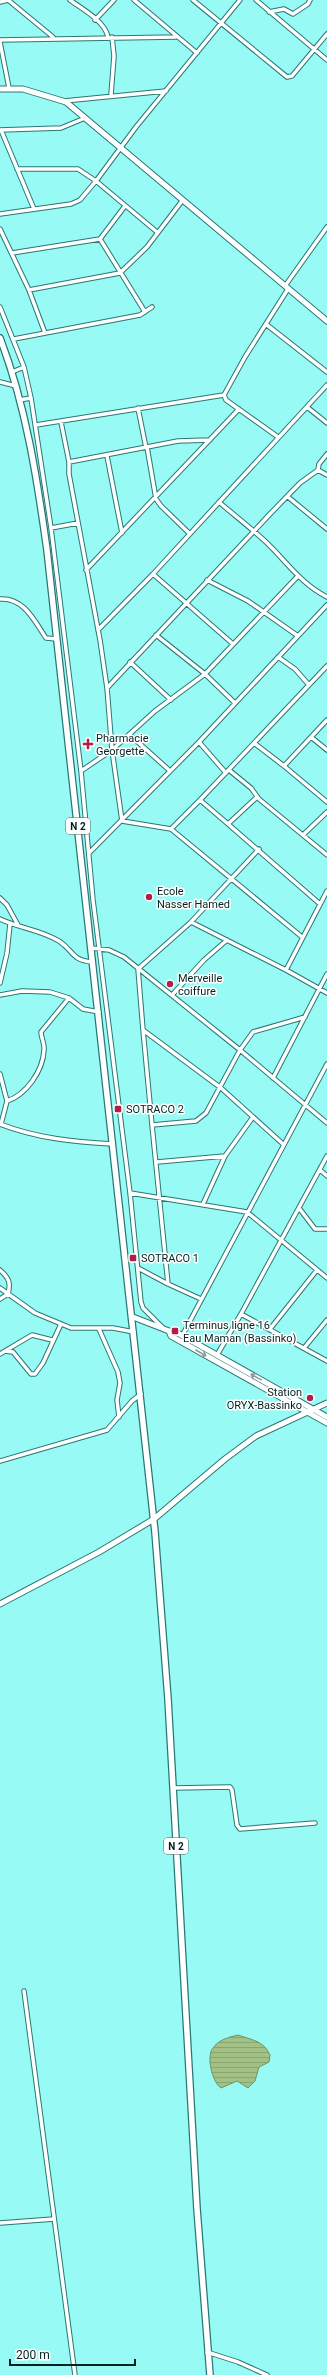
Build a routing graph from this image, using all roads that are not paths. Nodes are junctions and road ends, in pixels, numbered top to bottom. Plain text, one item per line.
1 (8, 0) edge
2 (70, 0) edge
3 (114, 0) edge
4 (134, 0) edge
5 (193, 0) edge
6 (240, 0) edge
7 (256, 0) edge
8 (310, 0) edge
9 (0, 2) edge
10 (269, 12) junction
11 (95, 20) junction
12 (221, 23) junction
13 (327, 34) edge
14 (53, 37) junction
15 (110, 37) junction
16 (176, 37) junction
17 (0, 41) edge
18 (313, 49) junction
19 (197, 53) junction
20 (327, 60) edge
21 (9, 88) junction
22 (0, 89) edge
23 (166, 90) junction
24 (111, 95) junction
25 (64, 101) junction
26 (85, 118) junction
27 (0, 130) edge
28 (120, 148) junction
29 (16, 169) junction
30 (96, 181) junction
31 (182, 201) junction
32 (125, 206) junction
33 (34, 209) junction
34 (0, 214) edge
35 (327, 227) edge
36 (0, 229) edge
37 (157, 232) junction
38 (100, 239) junction
39 (12, 253) junction
40 (120, 273) junction
41 (287, 288) junction
42 (29, 290) junction
43 (152, 307) dead end
44 (0, 308) edge
45 (145, 312) junction
46 (327, 321) edge
47 (267, 324) junction
48 (45, 333) junction
49 (0, 338) edge
50 (14, 338) junction
51 (24, 367) junction
52 (12, 372) junction
53 (327, 372) edge
54 (0, 382) edge
55 (327, 385) edge
56 (16, 386) junction
57 (224, 395) junction
58 (31, 398) junction
59 (20, 400) junction
60 (307, 407) junction
61 (138, 408) junction
62 (238, 409) junction
63 (61, 422) junction
64 (327, 423) edge
65 (36, 424) junction
66 (278, 437) junction
67 (210, 440) junction
68 (146, 447) junction
69 (327, 454) edge
70 (107, 456) junction
71 (69, 462) junction
72 (318, 470) junction
73 (327, 475) edge
74 (288, 497) junction
75 (156, 499) junction
76 (219, 502) junction
77 (78, 522) junction
78 (51, 528) junction
79 (327, 529) edge
80 (253, 532) junction
81 (122, 533) junction
82 (189, 533) junction
83 (86, 570) junction
84 (153, 574) junction
85 (298, 576) junction
86 (207, 580) junction
87 (327, 597) edge
88 (0, 599) edge
89 (186, 603) junction
90 (327, 605) edge
91 (264, 612) junction
92 (98, 630) junction
93 (156, 635) junction
94 (298, 636) junction
95 (57, 639) junction
96 (233, 644) junction
97 (278, 657) junction
98 (130, 662) junction
99 (327, 666) edge
100 (204, 674) junction
101 (309, 685) junction
102 (107, 688) junction
103 (171, 700) junction
104 (235, 702) junction
105 (327, 720) edge
106 (130, 735) junction
107 (311, 737) junction
108 (199, 742) junction
109 (254, 743) junction
110 (112, 750) junction
111 (327, 750) edge
112 (284, 766) junction
113 (169, 770) junction
114 (81, 771) junction
115 (227, 772) junction
116 (257, 797) junction
117 (200, 800) junction
118 (327, 802) edge
119 (327, 812) edge
120 (122, 821) junction
121 (228, 824) junction
122 (171, 829) junction
123 (303, 835) junction
124 (259, 849) junction
125 (90, 852) junction
126 (327, 855) edge
127 (232, 879) junction
128 (327, 891) edge
129 (0, 898) edge
130 (320, 904) junction
131 (0, 919) edge
132 (191, 922) junction
133 (10, 924) junction
134 (18, 925) junction
135 (302, 937) junction
136 (227, 940) junction
137 (91, 948) junction
138 (99, 949) junction
139 (93, 962) junction
140 (138, 969) junction
141 (286, 970) junction
142 (327, 974) edge
143 (0, 983) edge
144 (319, 988) junction
145 (327, 992) edge
146 (0, 995) edge
147 (172, 995) junction
148 (69, 998) junction
149 (99, 1012) junction
150 (305, 1017) junction
151 (143, 1030) junction
152 (240, 1050) junction
153 (326, 1067) edge
154 (0, 1074) edge
155 (273, 1078) junction
156 (221, 1088) junction
157 (7, 1101) junction
158 (304, 1105) junction
159 (2, 1114) edge
160 (253, 1117) junction
161 (327, 1123) edge
162 (0, 1124) edge
163 (152, 1124) junction
164 (113, 1144) junction
165 (283, 1144) junction
166 (225, 1156) junction
167 (327, 1156) edge
168 (157, 1162) junction
169 (320, 1170) junction
170 (327, 1176) edge
171 (130, 1193) junction
172 (160, 1198) junction
173 (203, 1204) junction
174 (299, 1208) junction
175 (248, 1212) junction
176 (327, 1229) edge
177 (281, 1239) junction
178 (138, 1268) junction
179 (0, 1270) edge
180 (317, 1270) junction
181 (327, 1278) edge
182 (168, 1284) junction
183 (0, 1288) edge
184 (8, 1294) junction
185 (0, 1299) edge
186 (201, 1299) junction
187 (241, 1314) junction
188 (133, 1317) junction
189 (327, 1320) edge
190 (61, 1324) junction
191 (99, 1329) junction
192 (167, 1330) junction
193 (270, 1330) junction
194 (135, 1332) junction
195 (182, 1336) junction
196 (52, 1340) junction
197 (304, 1348) junction
198 (5, 1351) junction
199 (0, 1354) edge
200 (217, 1355) junction
201 (327, 1361) edge
202 (142, 1393) junction
203 (327, 1403) edge
204 (313, 1409) junction
205 (306, 1412) junction
206 (118, 1417) junction
207 (327, 1417) edge
208 (327, 1423) edge
209 (0, 1460) edge
210 (154, 1519) junction
211 (0, 1604) edge
212 (173, 1788) junction
213 (315, 1823) dead end
214 (24, 1991) dead end
215 (54, 2219) junction
216 (0, 2223) edge
217 (207, 2352) junction
218 (75, 2375) edge
219 (210, 2375) edge
220 (267, 2375) edge

1 - 9 street
1 - 14 street
2 - 11 street
3 - 11 street
4 - 16 street
5 - 12 street
6 - 12 street
7 - 10 street
8 - 10 street
10 - 18 street
11 - 15 street
12 - 18 street
12 - 19 street
13 - 18 street
14 - 15 street
14 - 17 street
15 - 16 street
15 - 24 street
16 - 19 street
17 - 21 street
18 - 20 street
19 - 23 street
21 - 22 street
21 - 25 street
23 - 24 street
23 - 28 street
24 - 25 street
25 - 26 street
26 - 27 street
26 - 28 street
27 - 29 street
28 - 30 street
28 - 31 street
29 - 30 street
29 - 33 street
30 - 32 street
30 - 33 street
31 - 37 street
31 - 41 street
32 - 37 street
32 - 38 street
33 - 34 street
35 - 41 street
36 - 39 street
37 - 40 street
38 - 39 street
38 - 40 street
39 - 42 street
40 - 42 street
40 - 45 street
41 - 46 street
41 - 47 street
42 - 48 street
43 - 45 street
44 - 50 street
45 - 48 street
47 - 53 street
47 - 57 street
48 - 50 street
49 - 52 main road, N 2
50 - 51 street
51 - 52 street
51 - 58 street
52 - 56 main road, N 2
54 - 56 street
55 - 60 street
56 - 59 main road, N 2
57 - 61 street
57 - 62 street
58 - 59 street
58 - 65 street
59 - 95 main road, N 2
60 - 64 street
60 - 66 street
61 - 63 street
61 - 68 street
62 - 66 street
62 - 67 street
63 - 65 street
63 - 71 street
65 - 78 street
66 - 76 street
67 - 68 street
67 - 75 street
68 - 70 street
68 - 75 street
69 - 72 street
70 - 71 street
70 - 81 street
71 - 77 street
72 - 73 street
72 - 74 street
74 - 79 street
74 - 80 street
75 - 81 street
75 - 82 street
76 - 80 street
76 - 82 street
77 - 78 street
77 - 83 street
78 - 114 street
80 - 85 street
80 - 86 street
81 - 83 street
82 - 84 street
83 - 92 street
84 - 89 street
84 - 92 street
85 - 87 street
85 - 91 street
86 - 89 street
86 - 91 street
88 - 95 street
89 - 93 street
89 - 96 street
90 - 94 street
91 - 94 street
91 - 96 street
92 - 102 street
93 - 98 street
93 - 100 street
94 - 97 street
95 - 137 main road, N 2
96 - 100 street
97 - 101 street
97 - 104 street
98 - 102 street
98 - 103 street
99 - 101 street
100 - 103 street
100 - 104 street
101 - 109 street
102 - 110 street
103 - 106 street
104 - 108 street
105 - 107 street
106 - 110 street
106 - 113 street
107 - 111 street
107 - 112 street
108 - 113 street
108 - 115 street
109 - 112 street
109 - 115 street
110 - 114 street
110 - 120 street
112 - 118 street
113 - 120 street
114 - 125 street
115 - 116 street
115 - 117 street
116 - 121 street
116 - 123 street
117 - 121 street
117 - 122 street
119 - 123 street
120 - 122 street
120 - 125 street
121 - 124 street
122 - 127 street
123 - 126 street
124 - 127 street
124 - 130 street
125 - 138 street
127 - 132 street
127 - 135 street
128 - 130 street
129 - 134 street
130 - 135 street
131 - 133 street
132 - 136 street
132 - 140 street
133 - 134 street
133 - 143 street
134 - 139 street
135 - 141 street
136 - 141 street
136 - 147 street
137 - 138 street
137 - 139 main road, N 2
138 - 140 street
138 - 171 street
139 - 149 main road, N 2
140 - 147 street
140 - 151 street
141 - 144 street
142 - 144 street
144 - 145 street
144 - 150 street
146 - 148 street
147 - 152 street
148 - 149 street
148 - 157 street
149 - 164 main road, N 2
150 - 152 street
150 - 155 street
151 - 156 street
151 - 163 street
152 - 155 street
152 - 156 street
153 - 158 street
154 - 157 street
155 - 158 street
156 - 160 street
156 - 163 street
157 - 159 street
158 - 161 street
158 - 165 street
159 - 162 street
160 - 165 street
160 - 166 street
162 - 164 street
163 - 168 street
164 - 188 main road, N 2
165 - 175 street
166 - 168 street
166 - 173 street
167 - 169 street
168 - 172 street
169 - 170 street
169 - 174 street
171 - 172 street
171 - 178 street
172 - 173 street
172 - 182 street
173 - 175 street
174 - 176 street
174 - 177 street
175 - 177 street
175 - 186 street
177 - 180 street
177 - 187 street
178 - 182 street
178 - 192 street
179 - 184 street
180 - 181 street
180 - 193 street
182 - 186 street
183 - 184 street
184 - 185 street
184 - 190 street
186 - 195 street
187 - 193 street
187 - 200 street
188 - 192 street
188 - 194 main road, N 2
189 - 197 street
190 - 191 street
190 - 196 street
191 - 194 street
191 - 206 street
192 - 195 street
192 -> 205 street
193 - 197 street
194 - 202 main road, N 2
195 - 200 street
196 - 198 street
196 - 198 street
197 - 201 street
198 - 199 street
204 -> 200 street
202 - 206 street
202 - 210 main road, N 2
203 - 204 street
204 - 205 street
204 - 207 street
205 - 208 street
205 - 210 street
206 - 209 street
210 - 211 street
210 - 212 main road, N 2
212 - 213 street
212 - 217 main road, N 2
214 - 215 street
215 - 216 street
215 - 218 street
217 - 219 main road, N 2
217 - 220 street

